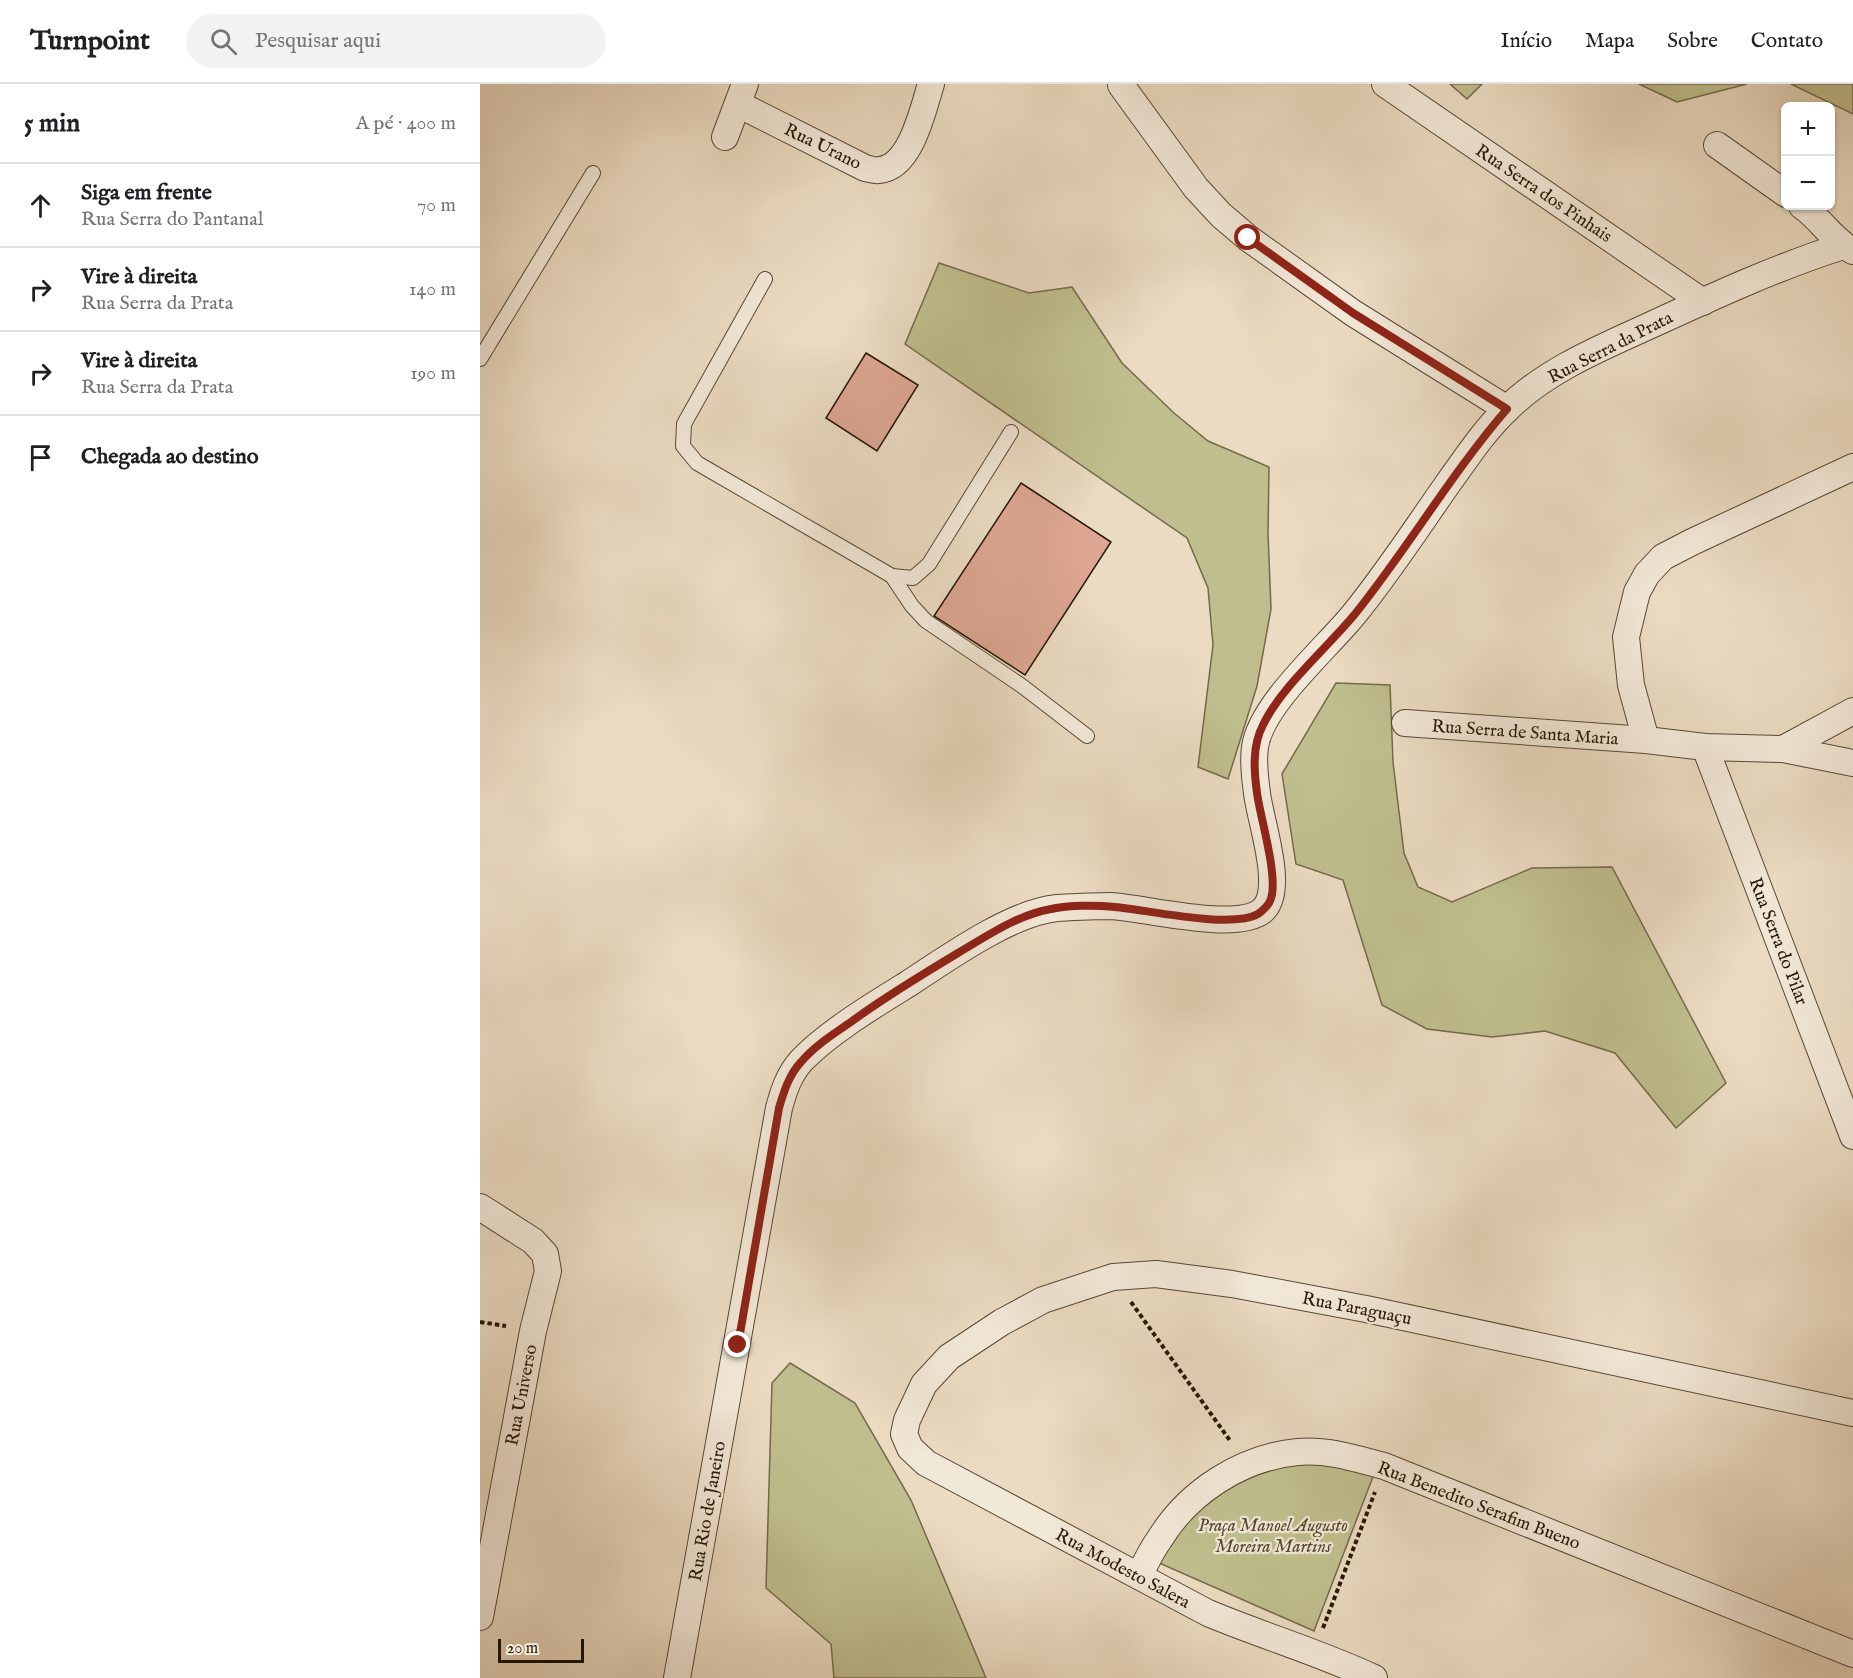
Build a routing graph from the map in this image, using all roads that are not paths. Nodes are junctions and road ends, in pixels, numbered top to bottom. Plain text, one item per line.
1 (931, 84) edge
2 (1385, 84) edge
3 (1121, 85) edge
4 (741, 94) edge
5 (725, 138) dead end
6 (1717, 145) dead end
7 (593, 173) dead end
8 (1781, 191) edge
9 (1807, 210) edge
10 (1848, 249) edge
11 (765, 279) dead end
12 (1703, 302) junction
13 (480, 359) edge
14 (1507, 409) junction
15 (1011, 432) dead end
16 (1853, 467) edge
17 (892, 576) junction
18 (1853, 711) edge
19 (1405, 723) dead end
20 (1087, 736) dead end
21 (1646, 740) junction
22 (1705, 747) junction
23 (1783, 749) junction
24 (1853, 762) edge
25 (1853, 1136) edge
26 (480, 1207) edge
27 (738, 1345) joint
28 (1853, 1413) edge
29 (907, 1420) joint
30 (1139, 1576) junction
31 (480, 1617) edge
32 (1853, 1654) edge
33 (677, 1678) edge
34 (1374, 1678) edge

1 - 4 street, Rua Urano
2 - 12 street, Rua Serra dos Pinhais
3 - 14 street
4 - 5 street
6 - 8 street
7 - 13 lane
9 - 10 street
10 - 12 street, Rua Serra da Prata
11 - 17 lane
12 - 14 street, Rua Serra da Prata
14 - 27 street, Rua Serra da Prata
15 - 17 lane
16 - 21 street
17 - 20 lane
18 - 23 street
19 - 21 street, Rua Serra de Santa Maria
21 - 22 street, Rua Serra de Santa Maria
22 - 23 street, Rua Serra de Santa Maria
22 - 25 street, Rua Serra do Pilar
23 - 24 street, Rua Serra de Santa Maria
26 - 31 street, Rua Universo
27 - 33 street, Rua Rio de Janeiro
28 - 29 street, Rua Paraguaçu
29 - 30 street, Rua Modesto Salera
30 - 32 street, Rua Benedito Serafim Bueno
30 - 34 street, Rua Modesto Salera

